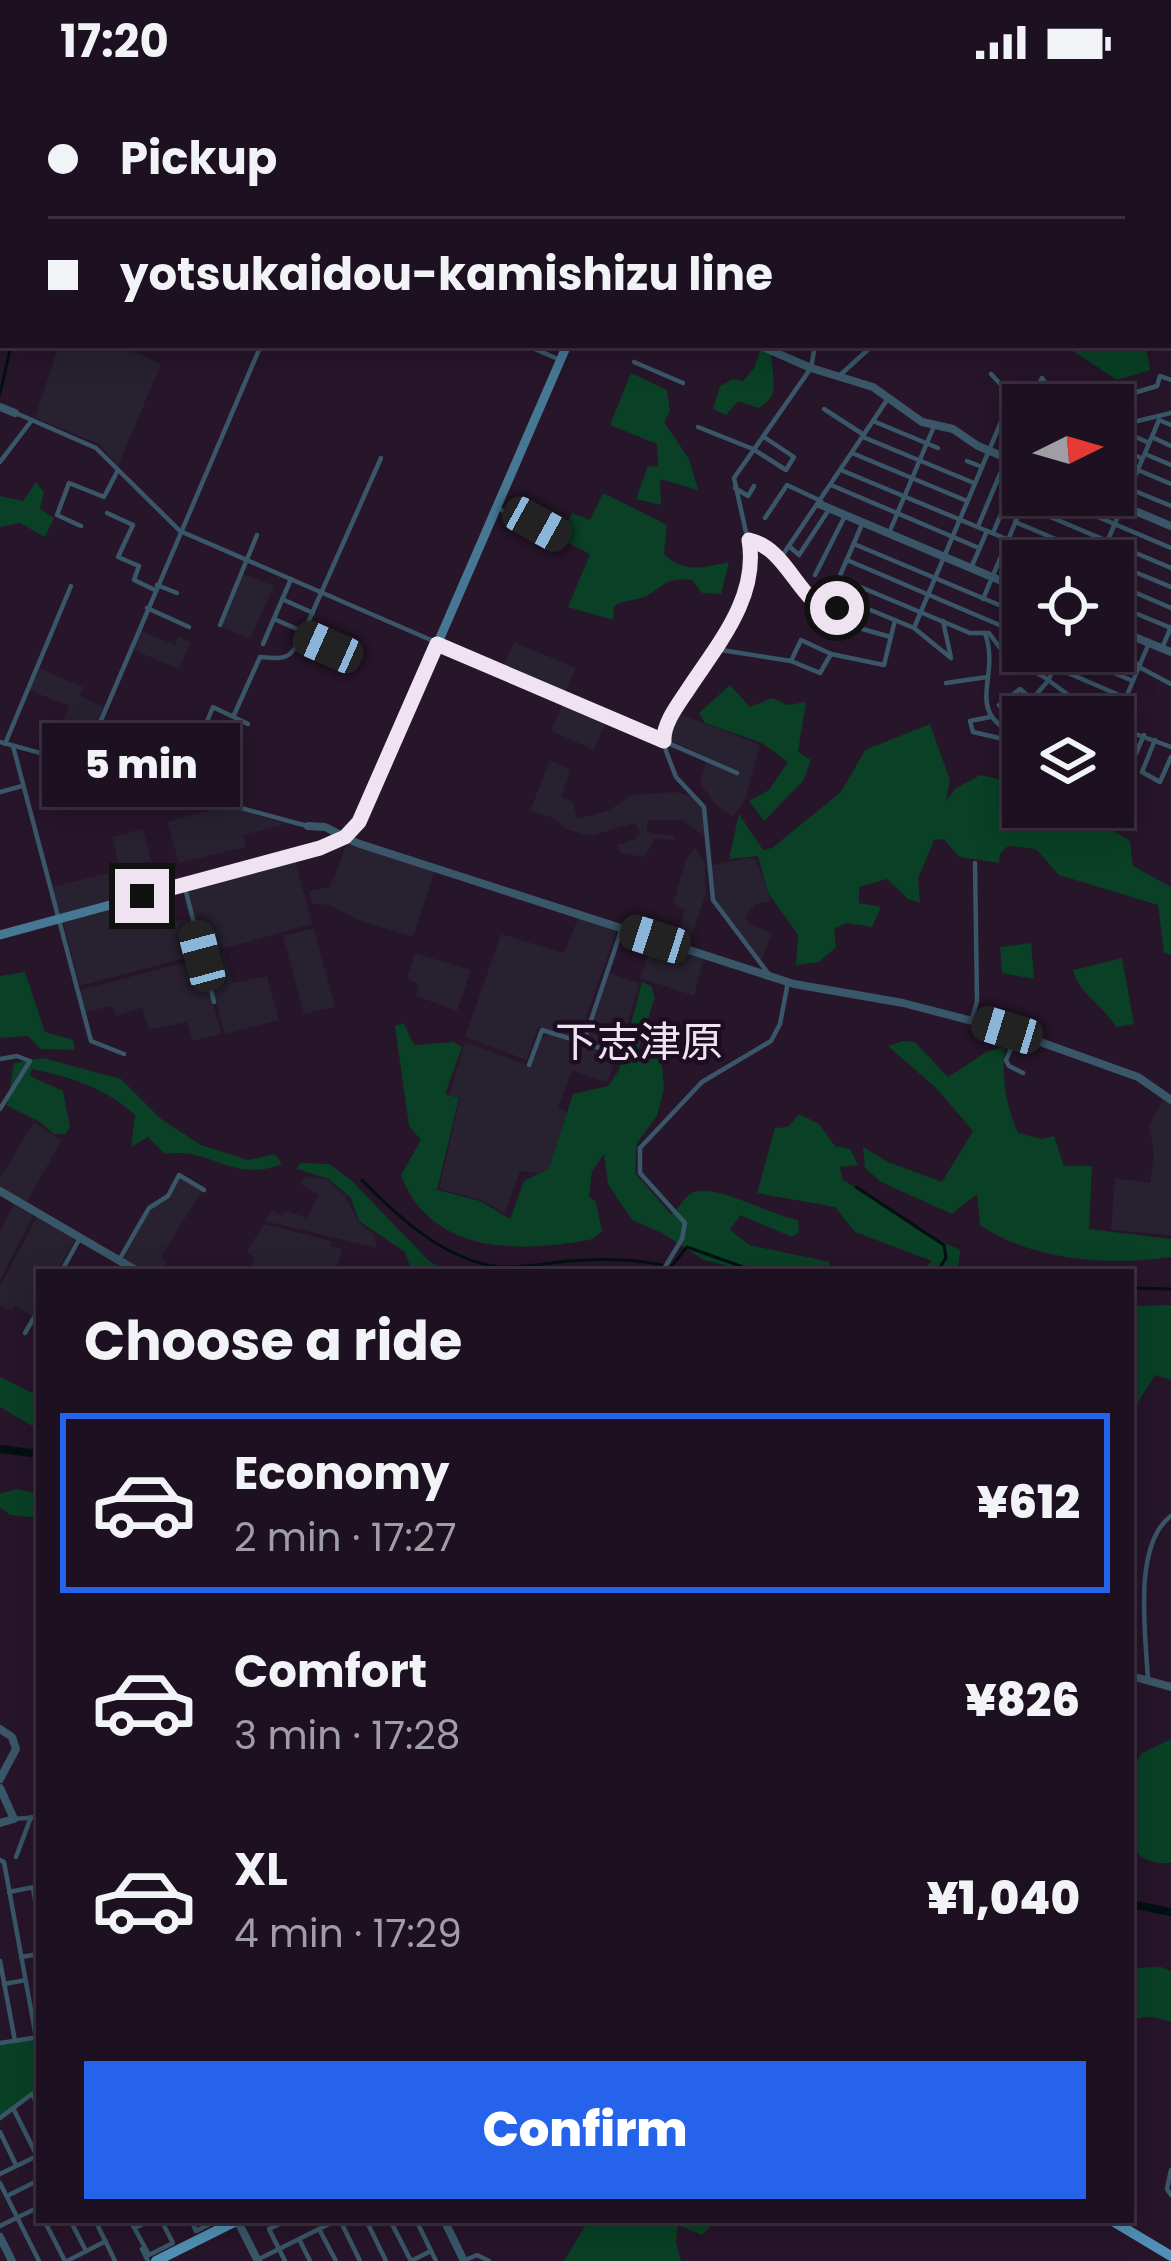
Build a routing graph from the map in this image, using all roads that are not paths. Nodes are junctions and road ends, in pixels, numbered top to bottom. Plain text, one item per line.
1 (0, 262) edge
2 (0, 274) edge
3 (260, 348) edge
4 (533, 348) edge
5 (566, 348) edge
6 (765, 348) edge
7 (814, 348) edge
8 (870, 348) edge
9 (560, 361) junction
10 (634, 362) dead end
11 (811, 368) junction
12 (991, 374) dead end
13 (838, 377) junction
14 (1171, 380) edge
15 (683, 383) dead end
16 (1002, 386) edge
17 (1134, 392) edge
18 (887, 400) junction
19 (0, 407) edge
20 (824, 409) dead end
21 (1170, 411) edge
22 (15, 413) joint
23 (1002, 419) edge
24 (32, 420) junction
25 (873, 421) junction
26 (1134, 421) edge
27 (935, 424) junction
28 (1171, 425) edge
29 (698, 427) dead end
30 (1134, 435) edge
31 (762, 436) junction
32 (863, 436) junction
33 (1150, 440) junction
34 (927, 444) junction
35 (1171, 446) edge
36 (752, 448) junction
37 (938, 448) dead end
38 (988, 451) junction
39 (852, 453) junction
40 (1134, 453) edge
41 (1002, 456) edge
42 (1144, 456) junction
43 (381, 458) dead end
44 (920, 461) junction
45 (967, 461) dead end
46 (0, 462) edge
47 (1171, 465) edge
48 (982, 467) junction
49 (1002, 468) edge
50 (118, 470) junction
51 (842, 470) junction
52 (1134, 471) edge
53 (1137, 472) junction
54 (912, 478) junction
55 (1134, 479) edge
56 (974, 484) junction
57 (1171, 484) edge
58 (831, 485) junction
59 (754, 486) dead end
60 (735, 488) junction
61 (1134, 491) edge
62 (905, 496) junction
63 (967, 501) junction
64 (820, 502) junction
65 (1171, 506) edge
66 (1002, 507) edge
67 (496, 508) junction
68 (830, 508) junction
69 (1134, 511) edge
70 (106, 513) dead end
71 (897, 513) junction
72 (846, 515) junction
73 (1018, 516) edge
74 (1046, 516) edge
75 (1096, 516) edge
76 (1119, 516) edge
77 (765, 518) dead end
78 (960, 519) junction
79 (863, 522) junction
80 (1016, 522) junction
81 (1115, 524) junction
82 (81, 526) dead end
83 (1171, 526) edge
84 (978, 527) junction
85 (180, 530) junction
86 (990, 532) junction
87 (889, 533) junction
88 (257, 536) dead end
89 (560, 536) dead end
90 (952, 537) junction
91 (749, 540) junction
92 (1008, 540) joint
93 (1057, 540) edge
94 (1102, 540) edge
95 (1108, 540) edge
96 (854, 544) junction
97 (789, 545) junction
98 (980, 548) junction
99 (1171, 548) edge
100 (1134, 553) edge
101 (944, 557) junction
102 (1001, 557) edge
103 (780, 559) junction
104 (247, 560) junction
105 (847, 560) junction
106 (970, 568) junction
107 (1171, 568) edge
108 (1134, 572) edge
109 (815, 575) dead end
110 (992, 577) junction
111 (839, 578) junction
112 (935, 578) junction
113 (291, 579) junction
114 (1002, 581) edge
115 (71, 586) dead end
116 (1171, 587) edge
117 (156, 588) junction
118 (177, 593) dead end
119 (322, 593) junction
120 (1134, 593) edge
121 (928, 595) junction
122 (282, 598) junction
123 (841, 598) junction
124 (983, 598) junction
125 (1002, 606) edge
126 (863, 607) junction
127 (147, 608) junction
128 (1171, 608) edge
129 (921, 612) junction
130 (313, 613) junction
131 (1134, 613) edge
132 (274, 619) junction
133 (895, 620) junction
134 (944, 621) junction
135 (220, 626) dead end
136 (1002, 626) edge
137 (189, 627) dead end
138 (914, 628) junction
139 (1171, 628) edge
140 (985, 633) junction
141 (303, 634) junction
142 (1002, 637) edge
143 (1134, 637) edge
144 (891, 638) junction
145 (1149, 643) junction
146 (263, 644) dead end
147 (437, 644) junction
148 (998, 646) junction
149 (328, 647) dead end
150 (715, 649) junction
151 (1002, 649) edge
152 (1166, 650) edge
153 (831, 654) junction
154 (791, 662) junction
155 (1134, 663) edge
156 (1140, 666) junction
157 (1036, 672) edge
158 (1052, 672) edge
159 (1066, 672) edge
160 (1112, 672) edge
161 (987, 677) junction
162 (1048, 681) junction
163 (1133, 681) junction
164 (946, 683) dead end
165 (1171, 684) edge
166 (1035, 696) edge
167 (1066, 696) edge
168 (1121, 696) edge
169 (1127, 696) edge
170 (990, 716) junction
171 (234, 717) junction
172 (248, 724) dead end
173 (1002, 726) edge
174 (1134, 732) edge
175 (1144, 735) junction
176 (1002, 739) edge
177 (1155, 740) junction
178 (664, 741) junction
179 (6, 744) edge
180 (1171, 747) edge
181 (1134, 758) edge
182 (1171, 758) edge
183 (82, 765) junction
184 (736, 773) dead end
185 (22, 786) junction
186 (158, 786) junction
187 (0, 792) edge
188 (308, 826) joint
189 (345, 837) junction
190 (975, 863) dead end
191 (184, 884) junction
192 (59, 919) junction
193 (622, 928) junction
194 (0, 935) edge
195 (772, 977) junction
196 (788, 982) junction
197 (214, 1002) dead end
198 (972, 1019) junction
199 (1018, 1033) junction
200 (584, 1044) junction
201 (124, 1054) dead end
202 (620, 1054) dead end
203 (0, 1059) edge
204 (529, 1065) dead end
205 (1022, 1072) dead end
206 (1171, 1100) edge
207 (0, 1109) edge
208 (204, 1190) dead end
209 (0, 1191) edge
210 (80, 1238) junction
211 (119, 1261) junction
212 (63, 1269) edge
213 (134, 1269) edge
214 (664, 1269) edge
215 (36, 1314) edge
216 (25, 1333) dead end
217 (1171, 1516) edge
218 (1134, 1677) edge
219 (1148, 1681) junction
220 (1171, 1687) edge
221 (0, 1729) edge
222 (0, 1784) edge
223 (35, 1817) edge
224 (14, 1819) junction
225 (0, 1823) edge
226 (16, 1858) dead end
227 (0, 1860) edge
228 (36, 1887) edge
229 (9, 1892) junction
230 (14, 1919) junction
231 (0, 1921) edge
232 (36, 1954) edge
233 (21, 1957) junction
234 (0, 1961) edge
235 (26, 1980) junction
236 (4, 1984) junction
237 (36, 2028) edge
238 (36, 2037) edge
239 (15, 2041) junction
240 (0, 2044) edge
241 (36, 2102) edge
242 (13, 2108) junction
243 (0, 2118) edge
244 (0, 2132) edge
245 (36, 2151) edge
246 (36, 2156) edge
247 (17, 2166) junction
248 (1171, 2170) edge
249 (0, 2178) edge
250 (36, 2182) edge
251 (1171, 2195) edge
252 (7, 2196) junction
253 (36, 2209) edge
254 (17, 2218) junction
255 (46, 2223) edge
256 (72, 2223) edge
257 (97, 2223) edge
258 (132, 2223) edge
259 (145, 2223) edge
260 (163, 2223) edge
261 (236, 2223) edge
262 (236, 2223) edge
263 (241, 2223) edge
264 (282, 2223) edge
265 (332, 2223) edge
266 (340, 2223) edge
267 (367, 2223) edge
268 (392, 2223) edge
269 (417, 2223) edge
270 (445, 2223) edge
271 (1116, 2223) edge
272 (0, 2226) edge
273 (134, 2228) junction
274 (320, 2229) junction
275 (0, 2236) edge
276 (299, 2239) junction
277 (106, 2241) junction
278 (142, 2246) junction
279 (279, 2249) junction
280 (431, 2251) junction
281 (86, 2252) junction
282 (1171, 2256) edge
283 (258, 2260) edge
284 (12, 2261) edge
285 (39, 2261) edge
286 (66, 2261) edge
287 (116, 2261) edge
288 (152, 2261) edge
289 (168, 2261) edge
290 (285, 2261) edge
291 (310, 2261) edge
292 (336, 2261) edge
293 (360, 2261) edge
294 (386, 2261) edge
295 (436, 2261) edge
296 (464, 2261) edge
297 (489, 2261) edge

1 - 2 street
3 - 85 street
4 - 9 street
5 - 9 main road
6 - 11 street
7 - 11 street
8 - 13 street
9 - 67 main road
10 - 15 street
11 - 13 street
11 - 31 street
12 - 16 street
13 - 18 street
14 - 17 street
18 - 25 street
18 - 27 street
19 - 22 street
20 - 32 street
21 - 26 street
22 - 24 street
23 - 38 street
24 - 46 street
24 - 50 street
25 - 32 street
25 - 34 street
27 - 34 street
27 - 38 street
28 - 33 street
29 - 36 street
30 - 33 street
31 - 36 street
31 - 36 street
32 - 39 street
32 - 44 street
33 - 35 street
33 - 42 street
34 - 37 street
34 - 44 street
36 - 60 street
38 - 41 street
38 - 48 street
39 - 51 street
39 - 54 street
40 - 42 street
42 - 47 street
42 - 53 street
43 - 119 street
44 - 54 street
44 - 56 street
45 - 48 street
48 - 56 street
49 - 84 street
50 - 82 street
50 - 85 street
51 - 58 street
51 - 62 street
52 - 53 street
53 - 55 street
53 - 57 street
54 - 62 street
54 - 63 street
56 - 63 street
58 - 64 street
58 - 71 street
59 - 60 street
60 - 91 street
61 - 65 street
62 - 71 street
62 - 78 street
63 - 78 street
64 - 68 street
64 - 77 street
64 - 97 street
66 - 86 street
67 - 89 street
67 - 147 main road
68 - 72 street
68 - 97 street
69 - 83 street
70 - 117 street
71 - 87 street
71 - 90 street
72 - 79 street
72 - 109 street
73 - 80 street
74 - 94 street
75 - 81 street
76 - 81 street
78 - 84 street
78 - 90 street
79 - 87 street
79 - 96 street
80 - 92 street
80 - 93 street
81 - 95 street
81 - 99 street
84 - 86 street
85 - 104 street
85 - 117 street
86 - 92 street
86 - 98 street
87 - 101 street
88 - 104 street
90 - 98 street
90 - 101 street
91 - 103 street
91 - 150 street
96 - 105 street
96 - 112 street
97 - 103 street
98 - 106 street
100 - 107 street
101 - 106 street
101 - 112 street
102 - 110 street
103 - 123 street
104 - 113 street
104 - 135 street
105 - 111 street
105 - 121 street
106 - 110 street
108 - 116 street
110 - 114 street
110 - 124 street
111 - 123 street
111 - 129 street
112 - 121 street
112 - 124 street
113 - 119 street
113 - 122 street
115 - 179 street
117 - 118 street
117 - 127 street
119 - 130 street
119 - 147 street
120 - 128 street
121 - 129 street
121 - 136 street
122 - 130 street
122 - 132 street
123 - 126 street
124 - 125 street
126 - 133 street
126 - 144 street
127 - 137 street
127 - 183 street
129 - 134 street
129 - 138 street
130 - 141 street
131 - 139 street
132 - 141 street
132 - 146 street
133 - 138 street
133 - 144 street
134 - 138 street
134 - 140 street
139 - 152 street
140 - 148 street
140 - 161 street
141 - 149 street
141 - 171 street
142 - 148 street
143 - 145 street
144 - 153 street
145 - 152 street
145 - 156 street
147 - 178 street
147 - 189 main road
148 - 151 street
150 - 154 street
150 - 178 street
153 - 154 street
153 - 154 street
155 - 156 street
156 - 163 street
156 - 165 street
157 - 162 street
158 - 162 street
159 - 168 street
160 - 163 street
161 - 164 street
161 - 170 street
162 - 166 street
162 - 167 street
163 - 169 street
170 - 173 street
170 - 176 street
171 - 172 street
171 - 186 street
174 - 175 street
175 - 177 street
175 - 181 street
177 - 180 street
177 - 182 street
178 - 184 street
178 - 195 street
179 - 183 street
179 - 185 street
183 - 186 street
185 - 187 street
185 - 192 street
186 - 188 street
188 - 189 street
189 - 191 main road
189 - 193 street
190 - 198 street
191 - 192 main road
191 - 197 street
192 - 194 main road
192 - 201 street
193 - 195 street
193 - 200 street
195 - 196 street
196 - 198 street
196 - 214 street
198 - 199 street
199 - 205 street
199 - 206 street
200 - 202 street
200 - 204 street
203 - 207 street
208 - 211 street
209 - 210 street
210 - 211 street
210 - 212 street
211 - 213 street
215 - 216 street
217 - 219 street
218 - 219 street
219 - 220 street
221 - 222 street
222 - 224 street
223 - 224 street
223 - 226 street
224 - 225 street
227 - 229 street
228 - 229 street
229 - 230 street
230 - 231 street
230 - 233 street
232 - 233 street
233 - 235 street
234 - 236 street
235 - 236 street
235 - 237 street
236 - 239 street
238 - 239 street
239 - 240 street
241 - 242 street
242 - 243 street
242 - 245 street
244 - 247 street
246 - 247 street
247 - 249 street
248 - 251 street
249 - 252 street
250 - 252 street
252 - 254 street
253 - 254 street
254 - 272 street
254 - 285 street
255 - 286 street
256 - 281 street
257 - 277 street
258 - 273 street
259 - 273 street
260 - 278 street
261 - 288 main road
262 - 289 main road
263 - 283 street
264 - 279 street
265 - 274 street
266 - 293 street
267 - 294 street
268 - 280 street
269 - 280 street
270 - 296 street
271 - 282 main road
273 - 278 street
274 - 276 street
274 - 292 street
275 - 284 street
276 - 279 street
276 - 291 street
277 - 281 street
277 - 287 street
278 - 288 street
279 - 283 street
279 - 290 street
280 - 295 street
281 - 286 street
296 - 297 street

